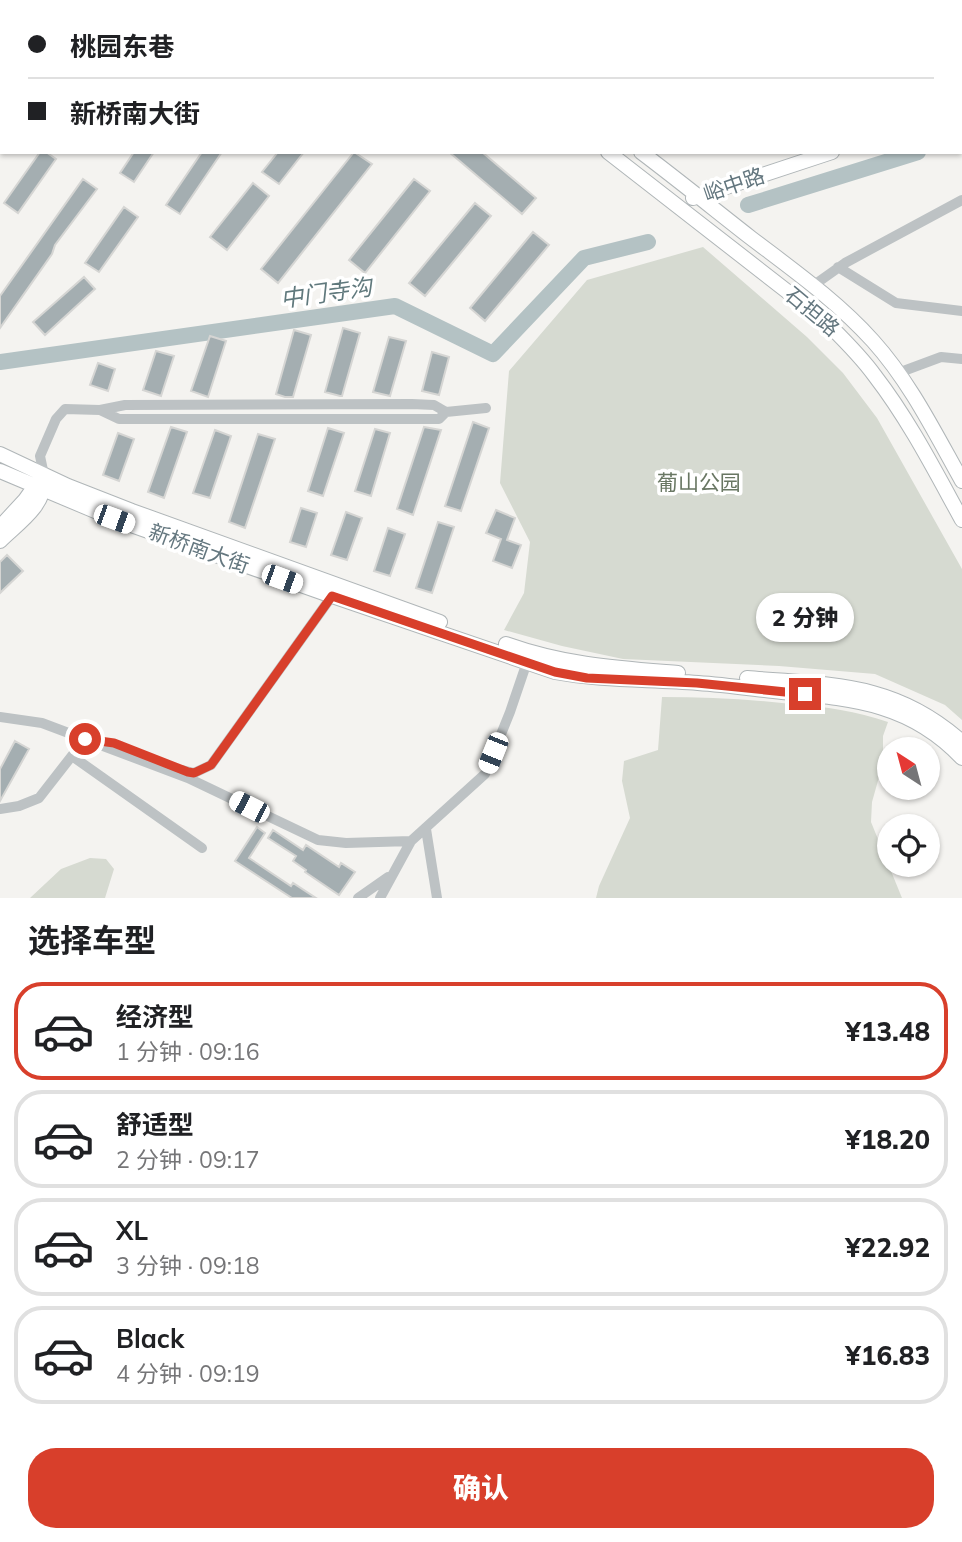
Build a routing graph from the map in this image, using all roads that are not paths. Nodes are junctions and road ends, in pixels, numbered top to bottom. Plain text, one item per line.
1 (611, 154) edge
2 (644, 154) edge
3 (826, 154) edge
4 (698, 196) junction
5 (962, 200) edge
6 (675, 205) junction
7 (838, 267) junction
8 (814, 285) junction
9 (962, 311) edge
10 (940, 357) junction
11 (962, 359) edge
12 (962, 366) edge
13 (898, 373) junction
14 (486, 408) dead end
15 (0, 454) edge
16 (0, 471) edge
17 (962, 481) edge
18 (41, 483) junction
19 (962, 520) edge
20 (0, 527) edge
21 (0, 541) edge
22 (332, 596) junction
23 (527, 662) junction
24 (0, 717) edge
25 (85, 739) junction
26 (962, 742) edge
27 (72, 756) junction
28 (962, 758) edge
29 (0, 809) edge
30 (426, 829) junction
31 (411, 841) junction
32 (202, 848) dead end
33 (390, 876) junction
34 (358, 898) edge
35 (380, 898) edge
36 (437, 898) edge

1 - 6 main road, 石担路
2 - 4 main road, 石担路
3 - 4 main road, 峪中路
4 - 6 main road, 峪中路
4 - 8 main road, 石担路
5 - 7 street
6 - 19 main road, 石担路
7 - 8 street
7 - 9 street
8 - 13 main road, 石担路
10 - 11 street
10 - 12 street
10 - 13 street
13 - 17 main road, 石担路
14 - 18 street
15 - 18 main road, 新桥南大街
16 - 18 main road, 新桥南大街
18 - 20 main road
18 - 21 main road
18 - 22 main road, 新桥南大街
18 - 26 main road, 新桥南大街
22 - 23 main road, 新桥南大街
22 - 25 street
23 - 28 main road, 新桥南大街
23 - 30 street
24 - 25 street
25 - 27 street
25 - 31 street
27 - 29 street
27 - 32 street
30 - 31 street
30 - 36 street
31 - 33 street
33 - 34 street
33 - 35 street

